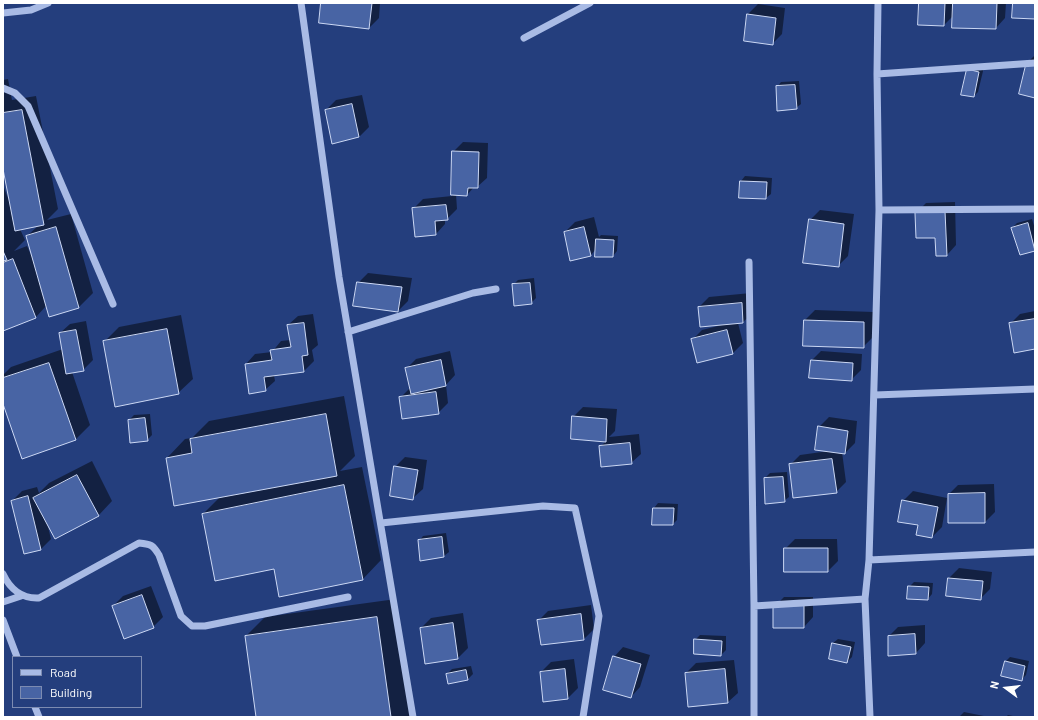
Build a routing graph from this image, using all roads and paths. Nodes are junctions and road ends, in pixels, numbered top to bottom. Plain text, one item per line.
1 (48, 3) edge
2 (300, 3) edge
3 (590, 3) edge
4 (878, 3) edge
5 (3, 13) edge
6 (524, 38) dead end
7 (1035, 63) edge
8 (877, 74) junction
9 (3, 88) edge
10 (1035, 209) edge
11 (879, 210) junction
12 (749, 262) dead end
13 (496, 289) dead end
14 (113, 304) dead end
15 (348, 332) junction
16 (1035, 389) edge
17 (875, 395) junction
18 (380, 523) junction
19 (1035, 552) edge
20 (869, 560) junction
21 (3, 574) edge
22 (21, 596) junction
23 (348, 597) dead end
24 (865, 599) junction
25 (3, 602) edge
26 (754, 606) junction
27 (3, 620) edge
28 (17, 656) edge
29 (413, 717) edge
30 (584, 717) edge
31 (754, 717) edge
32 (870, 717) edge

1 - 5 street
2 - 15 street
3 - 6 street
4 - 8 street
7 - 8 street
8 - 11 street
9 - 14 street
10 - 11 street
11 - 17 street
12 - 26 street
13 - 15 street
15 - 18 street
16 - 17 street
17 - 20 street
18 - 29 street
18 - 30 street
19 - 20 street
20 - 24 street
21 - 22 street
22 - 23 street
22 - 25 street
24 - 26 street
24 - 32 street
26 - 31 street
27 - 28 street

